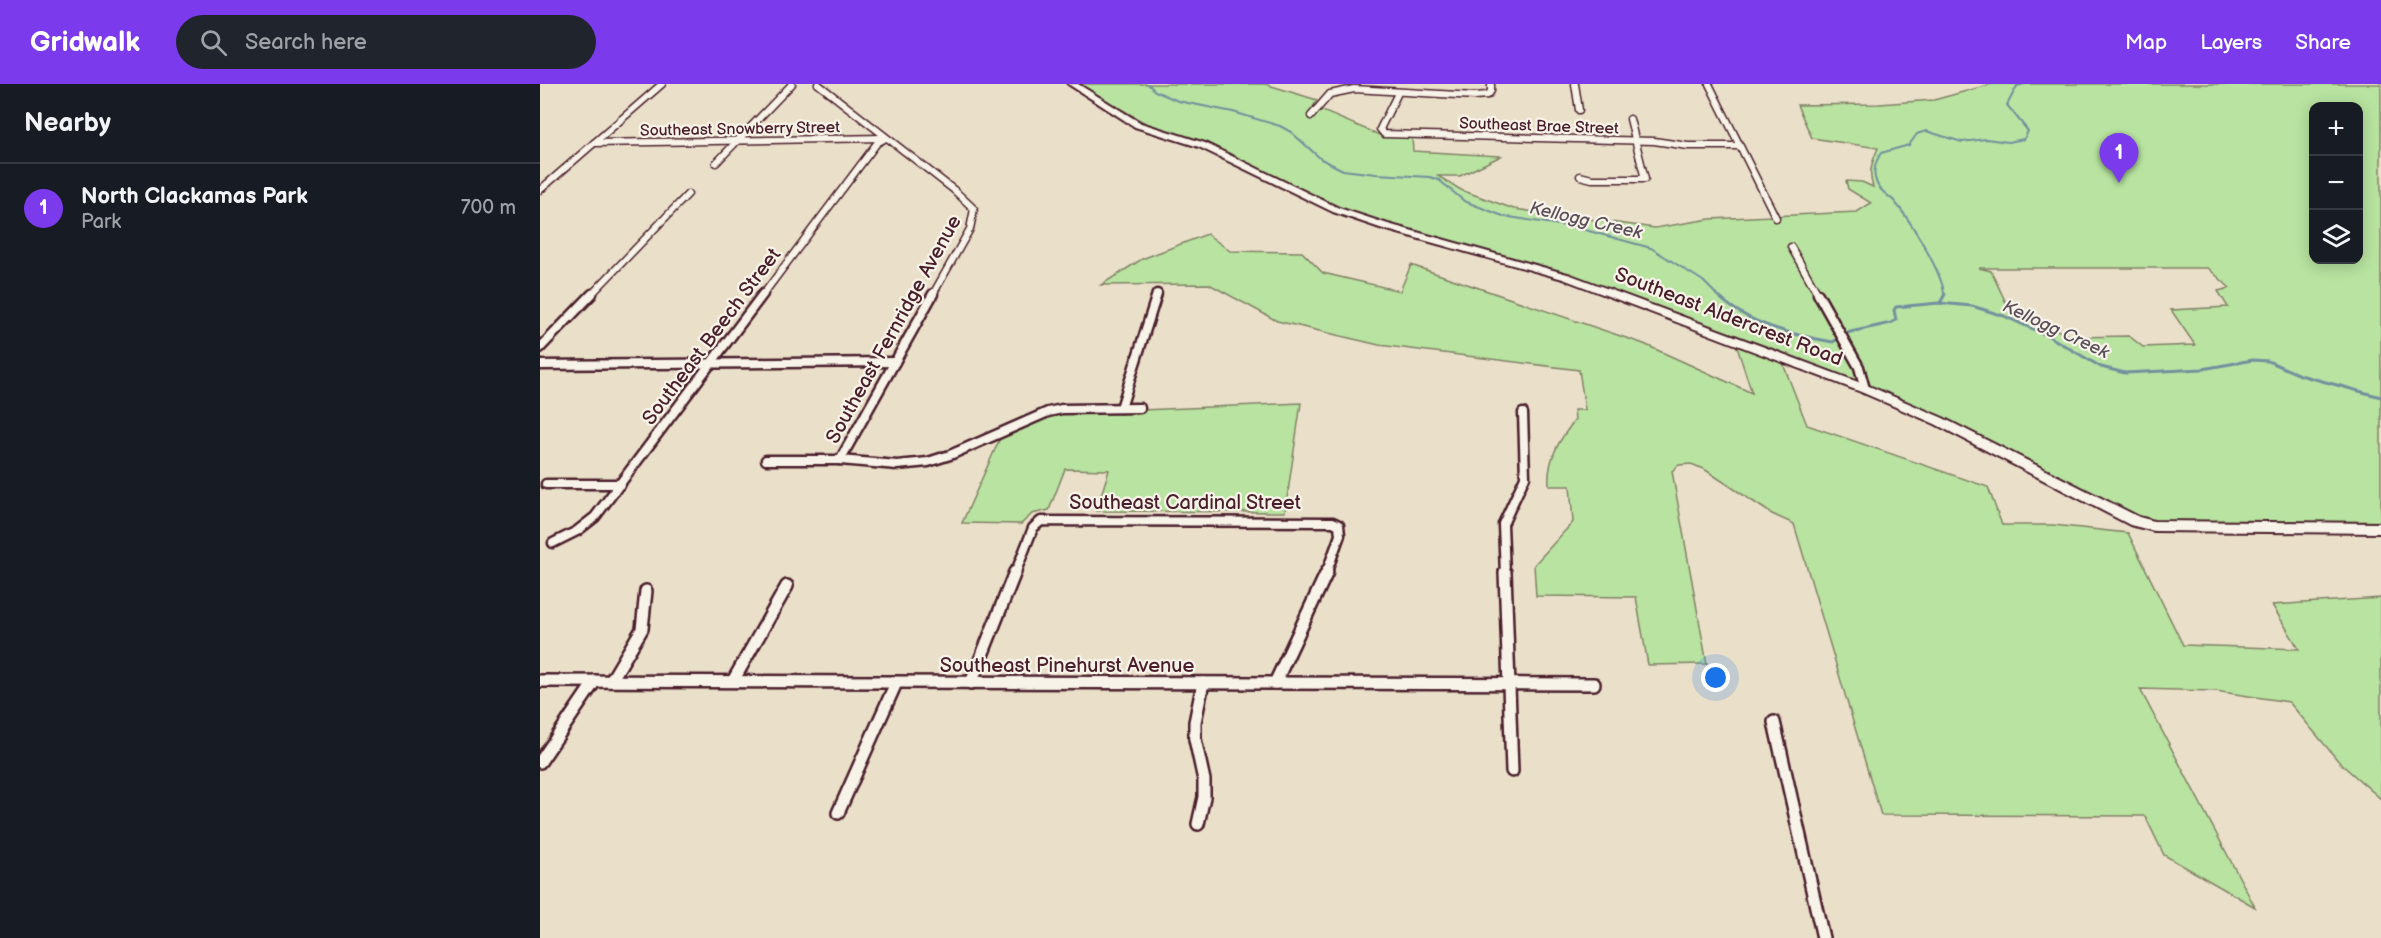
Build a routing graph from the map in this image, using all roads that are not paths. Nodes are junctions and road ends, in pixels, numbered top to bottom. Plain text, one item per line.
1 (662, 84) edge
2 (792, 84) edge
3 (818, 84) edge
4 (1072, 84) edge
5 (1491, 84) edge
6 (1575, 84) edge
7 (1709, 84) edge
8 (1398, 93) junction
9 (1579, 110) dead end
10 (1311, 116) dead end
11 (1630, 119) dead end
12 (886, 138) junction
13 (1637, 141) junction
14 (736, 142) junction
15 (594, 144) junction
16 (1739, 146) junction
17 (716, 163) dead end
18 (1580, 176) dead end
19 (540, 190) edge
20 (688, 194) dead end
21 (1776, 218) dead end
22 (1791, 247) dead end
23 (1157, 294) dead end
24 (540, 348) edge
25 (895, 362) junction
26 (711, 363) junction
27 (540, 365) edge
28 (1865, 389) junction
29 (1122, 408) junction
30 (1140, 408) dead end
31 (1523, 413) dead end
32 (766, 460) dead end
33 (840, 460) junction
34 (546, 484) dead end
35 (621, 484) junction
36 (2381, 528) edge
37 (553, 543) dead end
38 (787, 586) dead end
39 (646, 591) dead end
40 (540, 681) edge
41 (595, 681) junction
42 (612, 681) junction
43 (733, 681) junction
44 (896, 683) junction
45 (971, 683) junction
46 (1203, 683) junction
47 (1275, 683) junction
48 (1594, 684) dead end
49 (1509, 685) junction
50 (1774, 722) dead end
51 (540, 762) edge
52 (1512, 771) dead end
53 (838, 813) dead end
54 (1198, 824) dead end
55 (1823, 938) edge

1 - 15 street
2 - 14 street
3 - 12 street
4 - 28 street, Southeast Aldercrest Road
5 - 8 street
6 - 9 street
7 - 16 street
8 - 10 street
8 - 13 street, Southeast Brae Street
11 - 13 street
12 - 14 street, Southeast Snowberry Street
12 - 25 street, Southeast Fernridge Avenue
12 - 26 street, Southeast Beech Street
13 - 16 street, Southeast Brae Street
13 - 18 street
14 - 15 street, Southeast Snowberry Street
14 - 17 street
15 - 19 street
16 - 21 street
20 - 24 street
22 - 28 street
23 - 29 street
25 - 26 street
25 - 33 street, Southeast Fernridge Avenue
26 - 27 street
26 - 35 street, Southeast Beech Street
28 - 36 street, Southeast Aldercrest Road
29 - 30 street
29 - 33 street
31 - 49 street
32 - 33 street
34 - 35 street
35 - 37 street, Southeast Beech Street
38 - 43 street
39 - 42 street
40 - 41 street, Southeast Pinehurst Avenue
41 - 42 street, Southeast Pinehurst Avenue
41 - 51 street
42 - 43 street, Southeast Pinehurst Avenue
43 - 44 street, Southeast Pinehurst Avenue
44 - 45 street, Southeast Pinehurst Avenue
44 - 53 street
45 - 46 street, Southeast Pinehurst Avenue
45 - 47 street, Southeast Cardinal Street
46 - 47 street, Southeast Pinehurst Avenue
46 - 54 street
47 - 49 street, Southeast Pinehurst Avenue
48 - 49 street, Southeast Pinehurst Avenue
49 - 52 street
50 - 55 street

